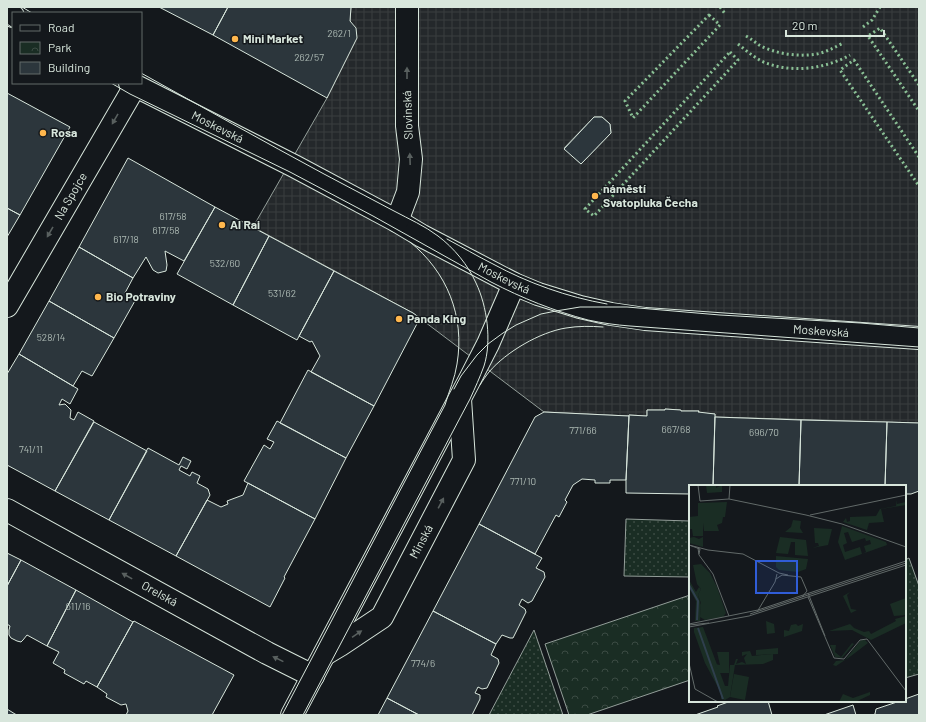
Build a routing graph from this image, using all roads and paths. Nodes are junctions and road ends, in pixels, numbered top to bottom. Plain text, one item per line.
1 (407, 7) edge
2 (132, 84) edge
3 (397, 221) junction
4 (514, 284) junction
5 (7, 306) edge
6 (919, 338) edge
7 (460, 399) junction
8 (7, 510) edge
9 (324, 654) junction
10 (312, 676) junction
11 (292, 715) edge

3 -> 1 street, Slovinská
2 - 3 street, Moskevská
2 -> 5 street, Na Spojce
3 - 4 street, Moskevská
4 - 6 street, Moskevská
4 - 7 street
7 - 9 street
9 -> 7 street, Minská
10 -> 8 street, Orelská
9 - 10 street
10 - 11 street

